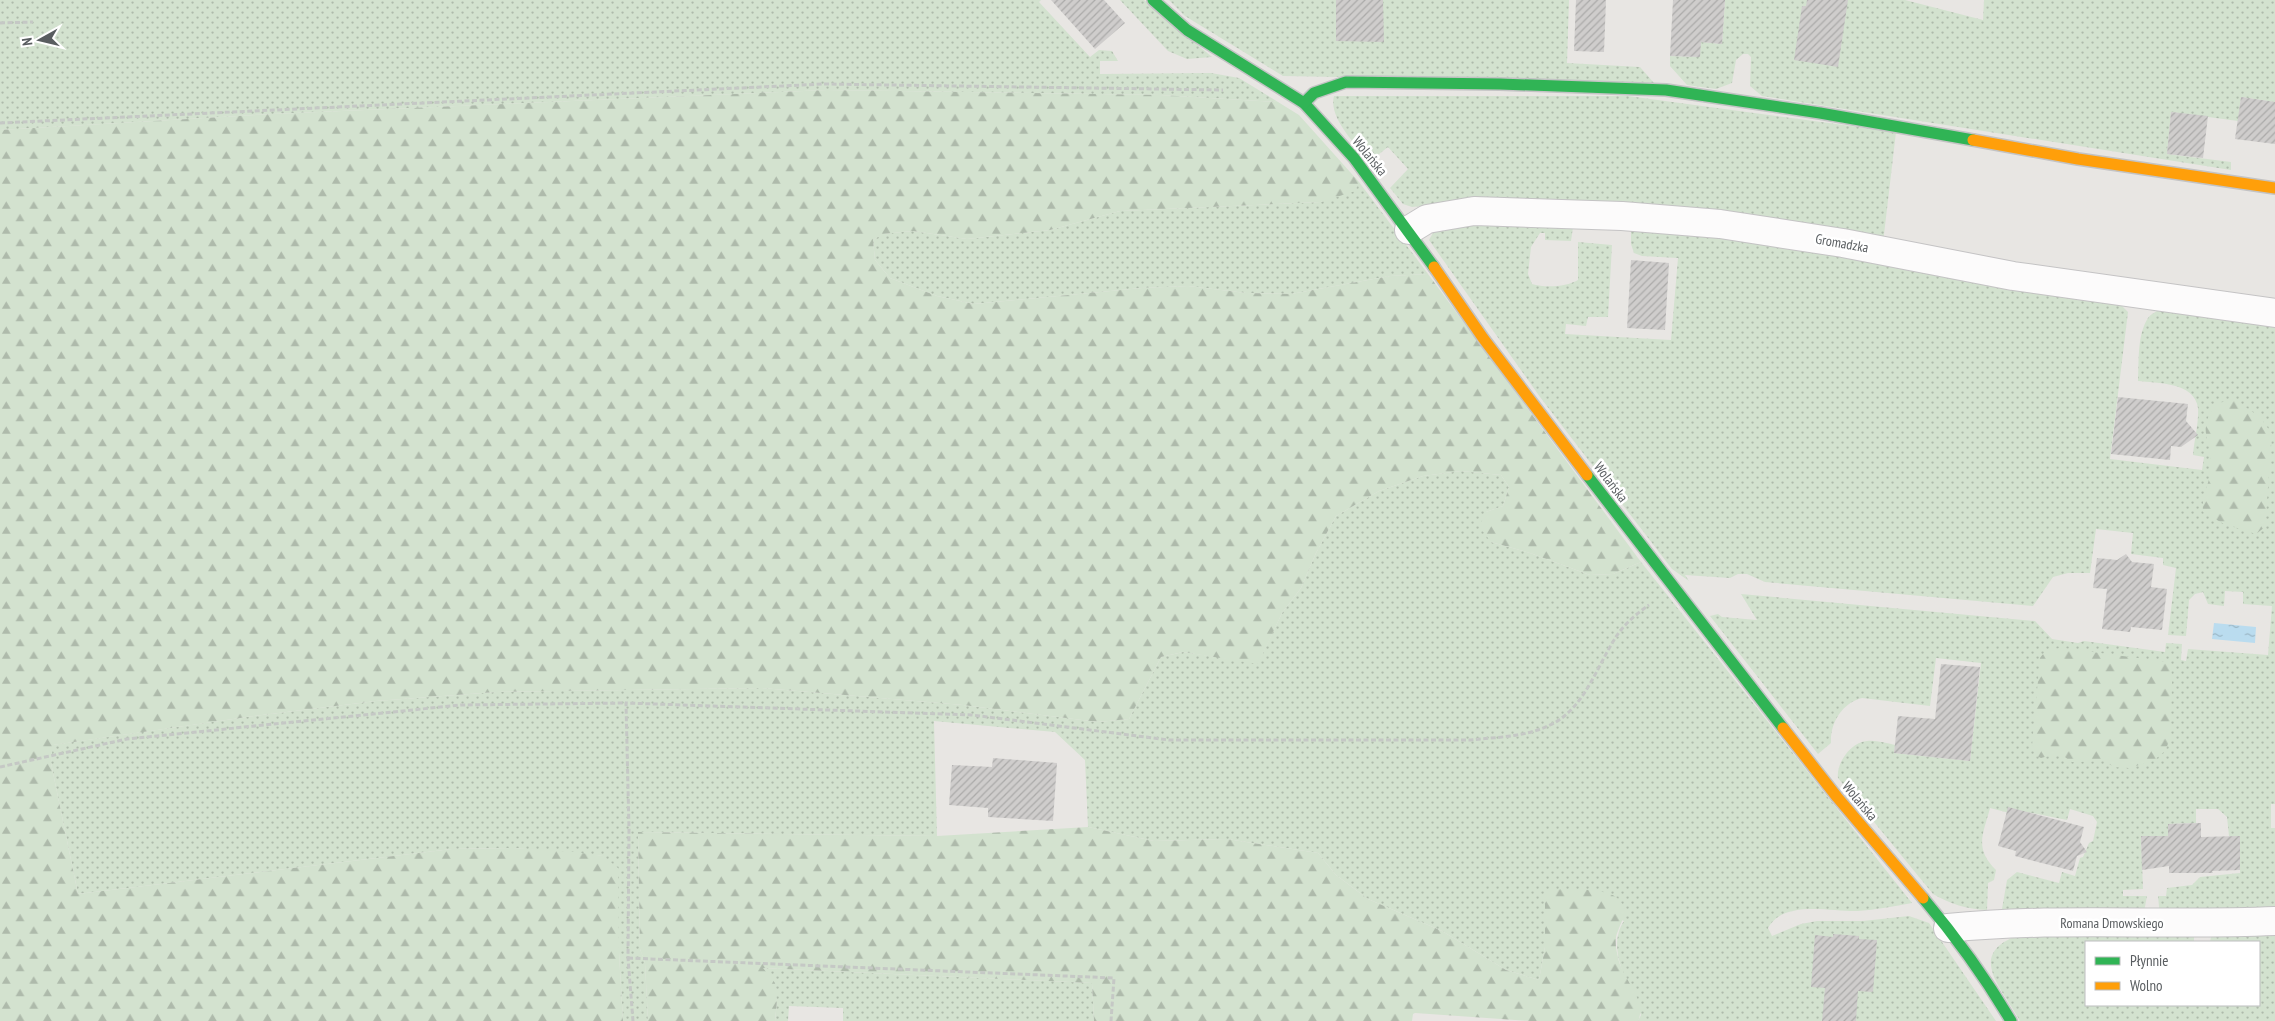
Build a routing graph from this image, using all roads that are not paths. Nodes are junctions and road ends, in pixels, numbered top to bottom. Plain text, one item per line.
1 (1153, 0) edge
2 (1304, 103) junction
3 (2275, 188) edge
4 (1409, 230) junction
5 (2275, 313) edge
6 (2275, 921) edge
7 (1948, 928) junction
8 (2011, 1021) edge

1 - 2 street, Wolańska
2 - 3 street
2 - 4 street, Wolańska
4 - 5 street, Gromadzka
4 - 7 street, Wolańska
6 - 7 street, Romana Dmowskiego
7 - 8 street, Wolańska

